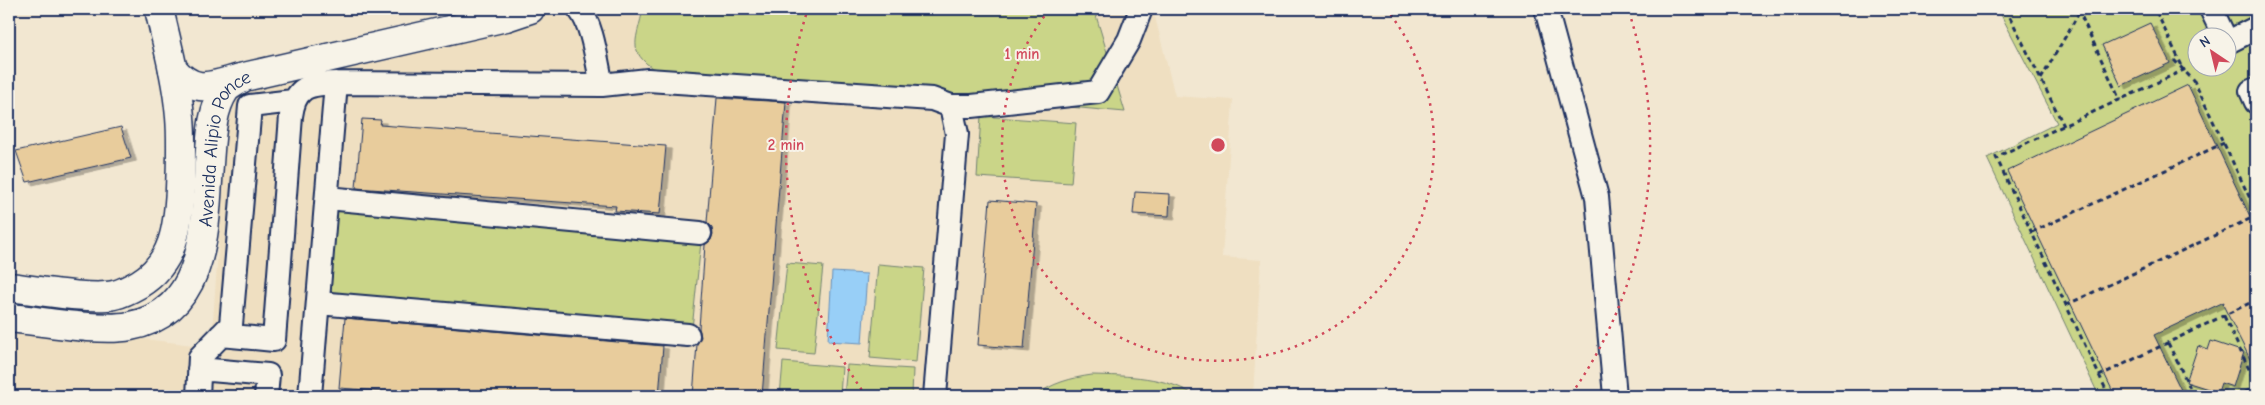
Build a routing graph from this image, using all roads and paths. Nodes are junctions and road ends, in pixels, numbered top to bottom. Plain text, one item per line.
1 (159, 9) edge
2 (530, 9) edge
3 (579, 9) edge
4 (1141, 9) edge
5 (1546, 9) edge
6 (2006, 9) edge
7 (2155, 9) edge
8 (2211, 9) edge
9 (2079, 10) edge
10 (2220, 28) edge
11 (2256, 28) edge
12 (2238, 37) edge
13 (2174, 60) dead end
14 (173, 69) junction
15 (2184, 70) junction
16 (244, 77) junction
17 (2041, 79) junction
18 (336, 83) junction
19 (602, 86) junction
20 (2256, 89) edge
21 (2120, 100) junction
22 (293, 101) junction
23 (2256, 102) edge
24 (951, 106) junction
25 (2064, 126) junction
26 (2224, 143) junction
27 (327, 198) junction
28 (2256, 211) edge
29 (2256, 216) edge
30 (2032, 232) junction
31 (700, 233) dead end
32 (9, 287) edge
33 (2256, 300) edge
34 (318, 303) junction
35 (2066, 305) junction
36 (2224, 316) junction
37 (9, 318) edge
38 (221, 335) junction
39 (688, 335) dead end
40 (2168, 343) junction
41 (200, 369) junction
42 (2099, 376) junction
43 (2256, 385) edge
44 (198, 396) edge
45 (266, 396) edge
46 (310, 396) edge
47 (935, 396) edge
48 (1615, 396) edge
49 (2109, 396) edge
50 (2194, 396) edge
51 (2237, 396) edge

1 - 14 main road, Avenida Alipio Ponce
2 - 16 main road, Avenida Alipio Ponce
3 - 19 lane
4 - 24 lane
5 - 48 lane
6 - 17 path
7 - 15 path
8 - 10 lane
9 - 17 path
9 - 21 path
11 - 12 lane
13 - 15 path
14 - 16 main road
14 - 32 main road, Avenida Alipio Ponce
15 - 21 path
15 - 26 path
16 - 37 main road, Avenida Alipio Ponce
17 - 25 path
18 - 19 lane
18 - 22 lane
18 - 27 lane
19 - 24 lane
20 - 23 lane
21 - 25 path
22 - 38 lane
22 - 38 lane
24 - 47 lane
25 - 30 path
26 - 28 path
26 - 30 path
27 - 31 lane
27 - 34 lane
29 - 35 path
30 - 35 path
33 - 36 path
34 - 39 lane
34 - 46 lane
35 - 42 path
36 - 40 path
36 - 43 path
38 - 41 lane
40 - 42 path
40 - 50 path
41 - 44 lane
41 - 45 lane
42 - 49 path
43 - 51 path

